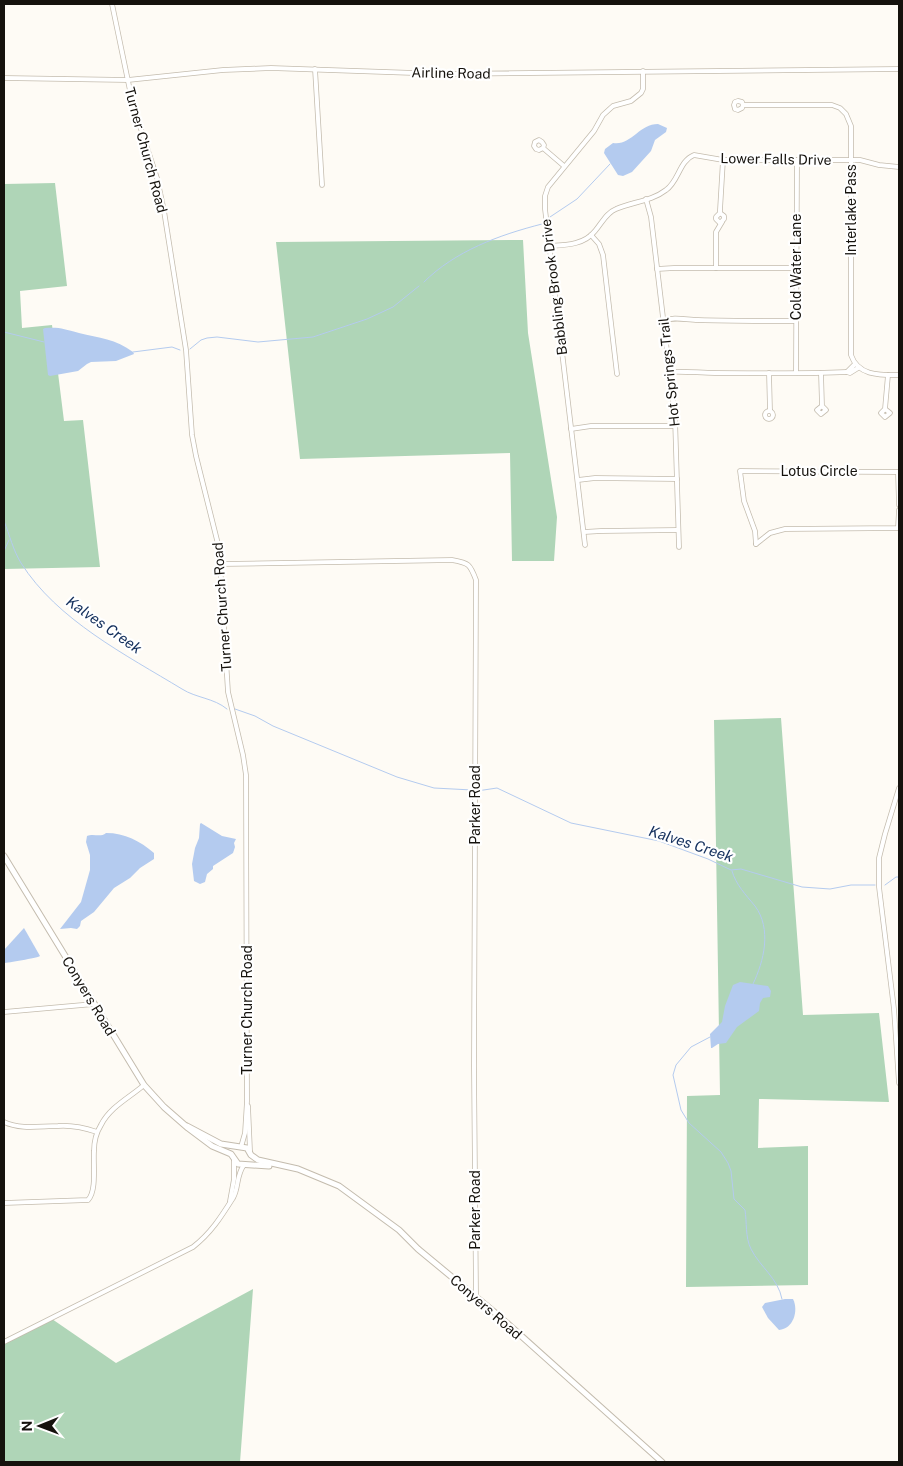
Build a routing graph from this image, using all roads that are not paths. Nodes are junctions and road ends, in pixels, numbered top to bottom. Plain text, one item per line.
1 (112, 4) edge
2 (315, 69) junction
3 (899, 69) edge
4 (643, 71) junction
5 (4, 78) edge
6 (128, 80) junction
7 (743, 105) dead end
8 (543, 148) dead end
9 (723, 160) junction
10 (796, 160) junction
11 (851, 160) junction
12 (899, 165) edge
13 (564, 166) junction
14 (322, 185) dead end
15 (646, 199) junction
16 (720, 213) junction
17 (723, 222) junction
18 (591, 235) junction
19 (549, 246) junction
20 (716, 268) junction
21 (796, 268) junction
22 (657, 270) junction
23 (796, 321) junction
24 (663, 322) junction
25 (856, 366) junction
26 (669, 372) junction
27 (769, 373) junction
28 (796, 373) junction
29 (617, 374) dead end
30 (822, 374) junction
31 (888, 375) junction
32 (899, 375) edge
33 (822, 406) dead end
34 (885, 409) dead end
35 (770, 411) dead end
36 (675, 426) junction
37 (571, 429) junction
38 (677, 479) junction
39 (578, 480) junction
40 (899, 501) edge
41 (899, 505) edge
42 (899, 510) edge
43 (678, 530) junction
44 (584, 532) junction
45 (585, 546) dead end
46 (679, 548) dead end
47 (221, 564) junction
48 (899, 788) edge
49 (4, 856) edge
50 (94, 1004) junction
51 (899, 1008) edge
52 (894, 1009) junction
53 (4, 1012) edge
54 (899, 1083) edge
55 (144, 1085) junction
56 (247, 1101) junction
57 (4, 1122) edge
58 (187, 1126) junction
59 (97, 1132) junction
60 (240, 1147) junction
61 (251, 1153) junction
62 (234, 1158) junction
63 (245, 1164) junction
64 (299, 1170) junction
65 (230, 1201) junction
66 (4, 1203) edge
67 (476, 1296) junction
68 (4, 1342) edge
69 (662, 1462) edge

1 - 6 street, Turner Church Road
2 - 4 street, Airline Road
2 - 6 street, Airline Road
2 - 14 street
3 - 4 street, Airline Road
4 - 13 street, Babbling Brook Drive
5 - 6 street, Airline Road
6 - 47 street, Turner Church Road
7 - 11 street, Interlake Pass
8 - 13 street
9 - 10 street, Lower Falls Drive
9 - 15 street, Lower Falls Drive
9 - 16 street
10 - 11 street, Lower Falls Drive
10 - 21 street, Cold Water Lane
11 - 12 street, Lower Falls Drive
11 - 25 street, Interlake Pass
13 - 19 street, Babbling Brook Drive
15 - 18 street, Lower Falls Drive
15 - 22 street, Hot Springs Trail
16 - 17 street
16 - 17 street
17 - 20 street
18 - 19 street
18 - 29 street
19 - 37 street, Babbling Brook Drive
20 - 21 street
20 - 22 street
21 - 23 street, Cold Water Lane
22 - 24 street, Hot Springs Trail
23 - 24 street
23 - 28 street, Cold Water Lane
24 - 26 street, Hot Springs Trail
25 - 30 street
25 - 31 street
26 - 27 street
26 - 36 street, Hot Springs Trail
27 - 28 street
27 - 35 street
28 - 30 street
30 - 33 street
31 - 32 street
31 - 34 street
36 - 37 street
36 - 38 street, Hot Springs Trail
37 - 39 street, Babbling Brook Drive
38 - 39 street
38 - 43 street, Hot Springs Trail
39 - 44 street, Babbling Brook Drive
40 - 41 street
40 - 42 street, Lotus Circle
43 - 44 street
43 - 46 street, Hot Springs Trail
44 - 45 street, Babbling Brook Drive
47 - 56 street, Turner Church Road
47 - 67 street, Parker Road
48 - 52 street
49 - 50 main road, Conyers Road
50 - 53 street
50 - 55 main road, Conyers Road
51 - 52 street
52 - 54 street
55 - 58 main road, Conyers Road
55 - 59 street
56 - 60 street, Turner Church Road
56 - 61 street, Turner Church Road
57 - 59 street
58 - 60 main road, Conyers Road
58 - 62 main road, Conyers Road
59 - 66 street
60 - 61 main road
60 - 62 main road
61 - 63 main road
61 - 64 main road, Conyers Road
62 - 63 main road
62 - 65 street
63 - 64 main road, Conyers Road
63 - 65 street
64 - 67 main road, Conyers Road
65 - 68 street
67 - 69 main road, Conyers Road

